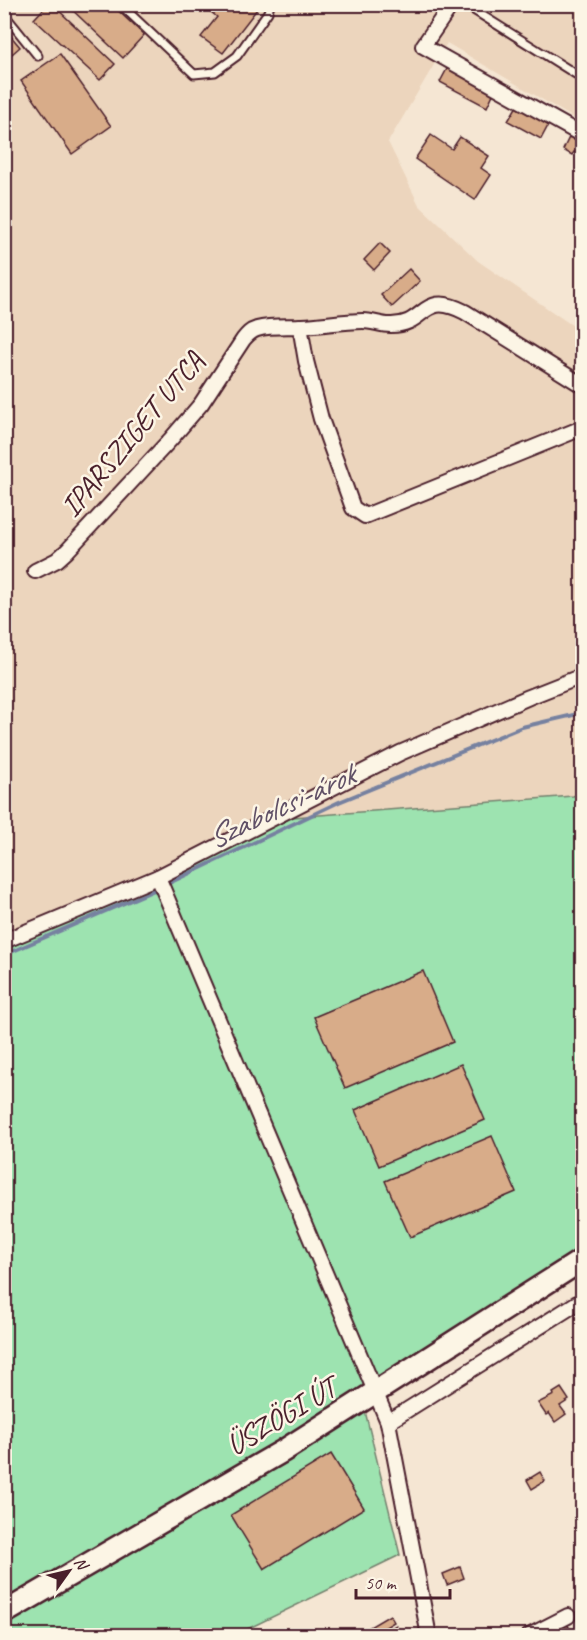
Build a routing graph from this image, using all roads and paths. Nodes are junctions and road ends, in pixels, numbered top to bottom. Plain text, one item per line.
1 (120, 4) edge
2 (270, 4) edge
3 (452, 4) edge
4 (464, 4) edge
5 (4, 14) edge
6 (38, 56) dead end
7 (582, 78) edge
8 (582, 135) edge
9 (300, 326) junction
10 (582, 384) edge
11 (582, 428) edge
12 (35, 572) dead end
13 (582, 676) edge
14 (160, 884) junction
15 (4, 941) edge
16 (582, 1260) edge
17 (581, 1303) edge
18 (376, 1393) junction
19 (388, 1422) junction
20 (4, 1613) edge
21 (568, 1616) dead end
22 (429, 1635) edge
23 (529, 1635) edge

1 - 2 lane
3 - 8 street
4 - 7 lane
5 - 6 lane
9 - 10 street, IPARSZIGET UTCA
9 - 11 street
9 - 12 street, IPARSZIGET UTCA
13 - 14 street
14 - 15 street
14 - 18 street
16 - 18 main road, ÜSZÖGI ÚT
17 - 19 street
18 - 19 street
18 - 20 main road, ÜSZÖGI ÚT
19 - 22 street
21 - 23 street

